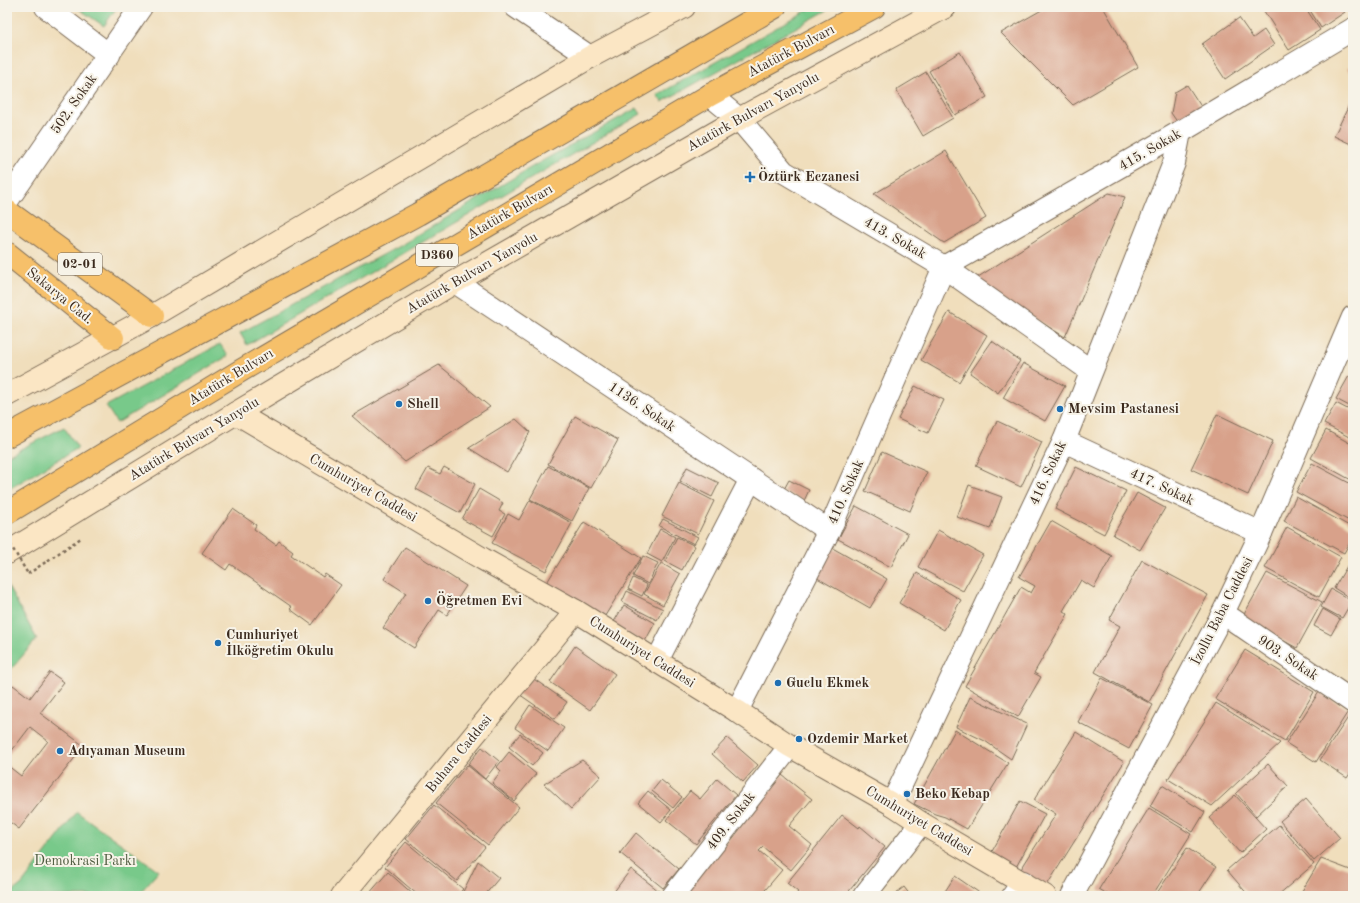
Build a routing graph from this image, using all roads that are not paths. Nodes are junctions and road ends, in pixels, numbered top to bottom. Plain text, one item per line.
1 (46, 7) edge
2 (141, 7) edge
3 (516, 7) edge
4 (684, 7) edge
5 (775, 7) edge
6 (874, 7) edge
7 (945, 7) edge
8 (1353, 29) edge
9 (109, 55) junction
10 (590, 57) junction
11 (710, 95) junction
12 (738, 119) junction
13 (1180, 132) junction
14 (7, 201) edge
15 (7, 211) edge
16 (7, 253) edge
17 (944, 267) junction
18 (455, 282) junction
19 (152, 316) junction
20 (1353, 317) edge
21 (113, 338) junction
22 (1091, 371) junction
23 (7, 395) edge
24 (236, 413) junction
25 (7, 436) edge
26 (1064, 441) junction
27 (751, 479) junction
28 (7, 513) edge
29 (829, 531) junction
30 (1261, 533) junction
31 (7, 553) edge
32 (576, 611) junction
33 (1223, 613) junction
34 (657, 662) junction
35 (1353, 702) edge
36 (737, 711) junction
37 (790, 746) junction
38 (892, 804) junction
39 (921, 823) junction
40 (1018, 889) edge
41 (342, 896) edge
42 (673, 896) edge
43 (864, 896) edge
44 (1045, 896) edge
45 (1072, 896) edge

1 - 9 street
2 - 9 street, 502. Sokak
3 - 10 street
4 - 10 street
5 - 25 main road
6 - 11 main road, Atatürk Bulvarı / D360
7 - 12 street, Atatürk Bulvarı Yanyolu
8 - 13 street, 415. Sokak
9 - 14 street, 502. Sokak
10 - 19 street
11 - 12 street, 413. Sokak
11 - 28 main road, Atatürk Bulvarı / D360
12 - 17 street, 413. Sokak
12 - 18 street, Atatürk Bulvarı Yanyolu
13 - 17 street, 415. Sokak
13 - 22 street, 416. Sokak
15 - 19 main road, 02-01
16 - 21 main road, Sakarya Cad. / 02-01
17 - 22 street, 413. Sokak
17 - 29 street, 410. Sokak
18 - 24 street, Atatürk Bulvarı Yanyolu
18 - 27 street, 1136. Sokak
19 - 21 street
20 - 30 street, İzollu Baba Caddesi
21 - 23 street
22 - 26 street, 416. Sokak
24 - 31 street, Atatürk Bulvarı Yanyolu
24 - 32 street, Cumhuriyet Caddesi
26 - 30 street, 417. Sokak
26 - 38 street, 416. Sokak
27 - 29 street, 1136. Sokak
27 - 34 street
29 - 36 street, 410. Sokak
30 - 33 street, İzollu Baba Caddesi
32 - 34 street, Cumhuriyet Caddesi
32 - 41 street, Buhara Caddesi
33 - 35 street, 903. Sokak
33 - 45 street, İzollu Baba Caddesi
34 - 36 street, Cumhuriyet Caddesi
36 - 37 street, Cumhuriyet Caddesi
37 - 38 street, Cumhuriyet Caddesi
37 - 42 street, 409. Sokak
38 - 39 street, Cumhuriyet Caddesi
39 - 40 street, Cumhuriyet Caddesi
39 - 43 street
40 - 44 street, Cumhuriyet Caddesi

